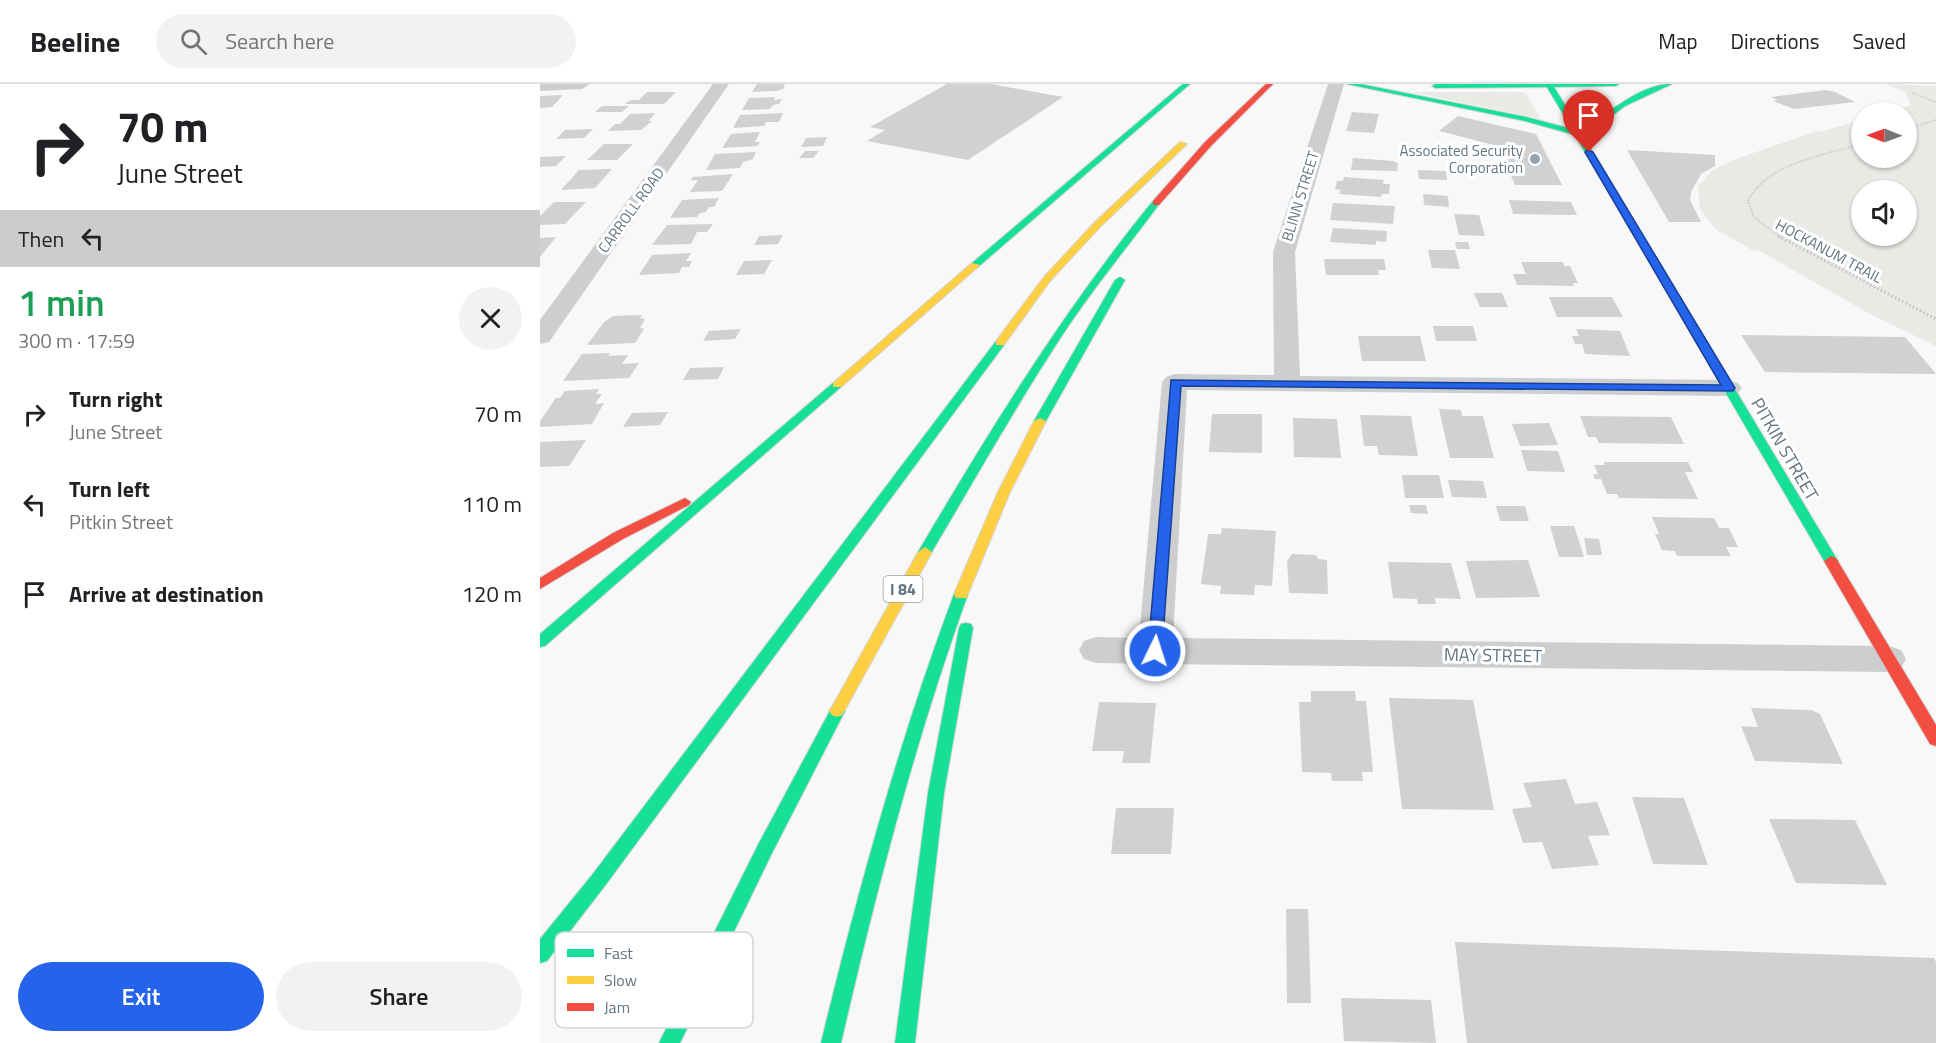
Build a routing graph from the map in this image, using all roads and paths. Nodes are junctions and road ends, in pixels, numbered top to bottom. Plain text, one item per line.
1 (582, 84) edge
2 (721, 84) edge
3 (1187, 84) edge
4 (1336, 84) edge
5 (1350, 84) edge
6 (1367, 84) edge
7 (1616, 84) edge
8 (1669, 84) edge
9 (1550, 85) edge
10 (540, 86) edge
11 (1266, 87) edge
12 (1912, 93) dead end
13 (1936, 102) edge
14 (1243, 110) junction
15 (1936, 120) edge
16 (1917, 126) edge
17 (1578, 133) junction
18 (1851, 148) edge
19 (1188, 165) junction
20 (1147, 236) dead end
21 (1129, 266) dead end
22 (1936, 319) edge
23 (540, 337) edge
24 (1287, 384) junction
25 (1729, 388) junction
26 (728, 482) junction
27 (990, 524) junction
28 (540, 584) edge
29 (540, 642) edge
30 (1096, 650) dead end
31 (1155, 651) junction
32 (1889, 659) junction
33 (1936, 739) edge
34 (557, 932) edge
35 (725, 932) edge
36 (555, 935) edge
37 (540, 954) edge
38 (677, 1028) edge
39 (669, 1043) edge
40 (831, 1043) edge
41 (905, 1043) edge

1 - 10 street
2 - 23 street, CARROLL ROAD
3 - 26 main road
4 - 24 street, BLINN STREET
5 - 17 main road
6 - 9 main road
7 - 9 main road
8 - 17 main road
9 - 17 main road, PITKIN STREET
11 - 14 main road, I 84
12 - 13 path
14 - 19 main road, I 84
14 - 34 main road
15 - 16 path
17 - 25 main road, PITKIN STREET
18 - 22 path, HOCKANUM TRAIL
19 - 20 main road
19 - 35 main road, I 84
21 - 27 main road
24 - 25 street
24 - 31 street
25 - 32 main road, PITKIN STREET
26 - 28 main road
26 - 29 main road
27 - 40 main road
27 - 41 main road
30 - 31 street, MAY STREET
31 - 32 street, MAY STREET
32 - 33 main road, PITKIN STREET
36 - 37 main road
38 - 39 main road, I 84

